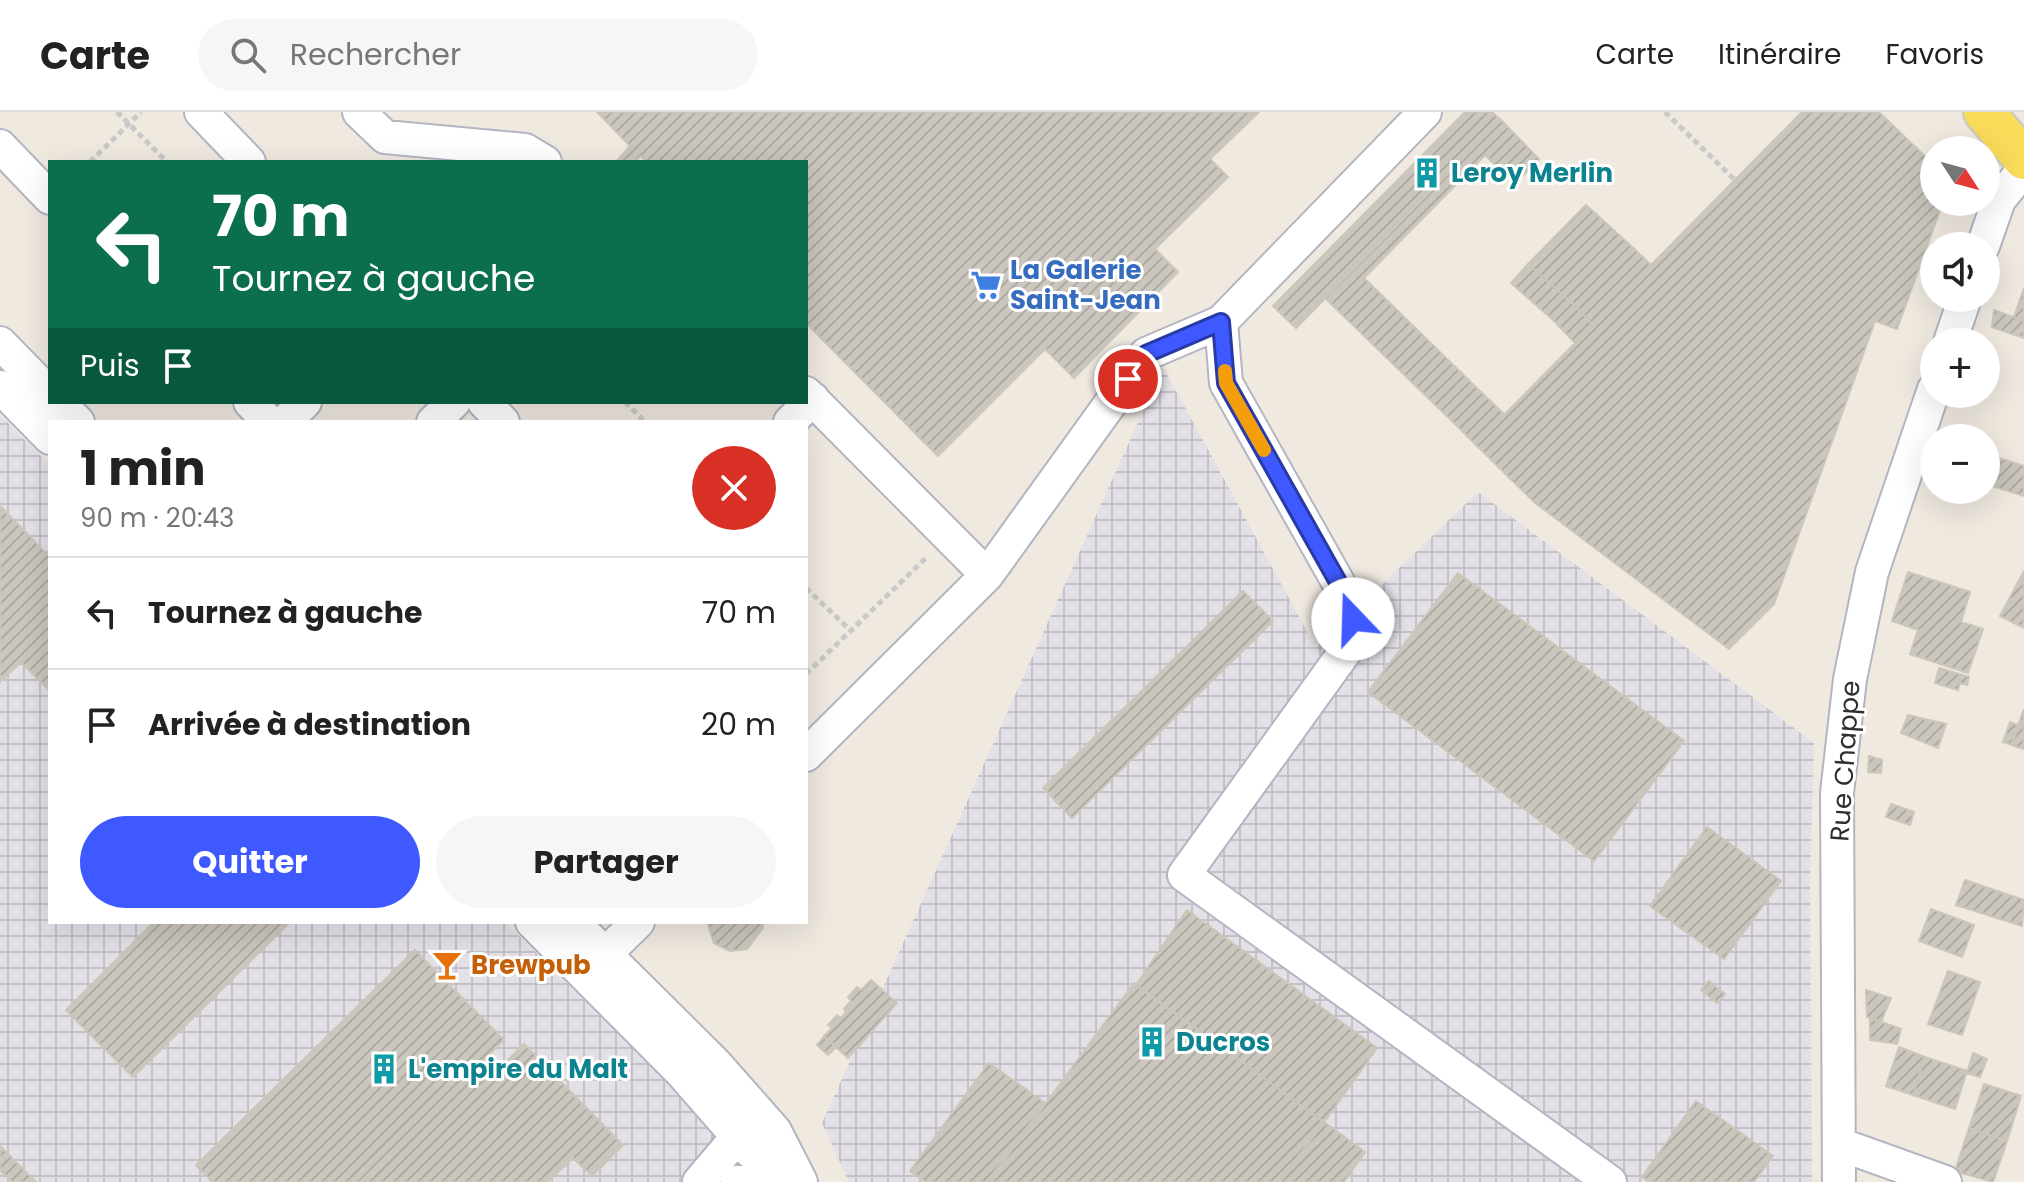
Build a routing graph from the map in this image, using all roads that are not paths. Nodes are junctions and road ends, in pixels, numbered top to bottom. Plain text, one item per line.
1 (201, 112) edge
2 (359, 112) edge
3 (1425, 112) edge
4 (1984, 112) edge
5 (0, 146) edge
6 (2024, 159) edge
7 (247, 160) edge
8 (542, 160) edge
9 (2024, 169) edge
10 (48, 196) edge
11 (1988, 232) edge
12 (1221, 322) junction
13 (0, 343) edge
14 (0, 387) edge
15 (48, 392) edge
16 (809, 396) edge
17 (60, 404) edge
18 (252, 404) edge
19 (303, 404) edge
20 (452, 404) edge
21 (1928, 408) edge
22 (76, 420) edge
23 (267, 420) edge
24 (287, 420) edge
25 (435, 420) edge
26 (48, 436) edge
27 (987, 575) junction
28 (811, 740) edge
29 (535, 924) edge
30 (574, 924) edge
31 (636, 924) edge
32 (595, 965) junction
33 (738, 1136) junction
34 (1839, 1144) junction
35 (699, 1182) edge
36 (737, 1182) edge
37 (780, 1182) edge
38 (800, 1182) edge
39 (1610, 1182) edge
40 (1839, 1182) edge
41 (1945, 1182) edge

1 - 7 street
2 - 8 street
3 - 12 street
4 - 6 main road
5 - 10 street
9 - 11 street
12 - 27 street
12 - 39 street
13 - 15 street
14 - 26 street
16 - 27 street
17 - 22 street
18 - 23 street
19 - 24 street
20 - 25 street
21 - 34 street, Rue Chappe
27 - 28 street
29 - 32 street
30 - 32 street
31 - 32 street
32 - 33 street
32 - 38 street
33 - 35 street
33 - 38 street
34 - 40 street, Rue Chappe
34 - 41 street
36 - 37 street

